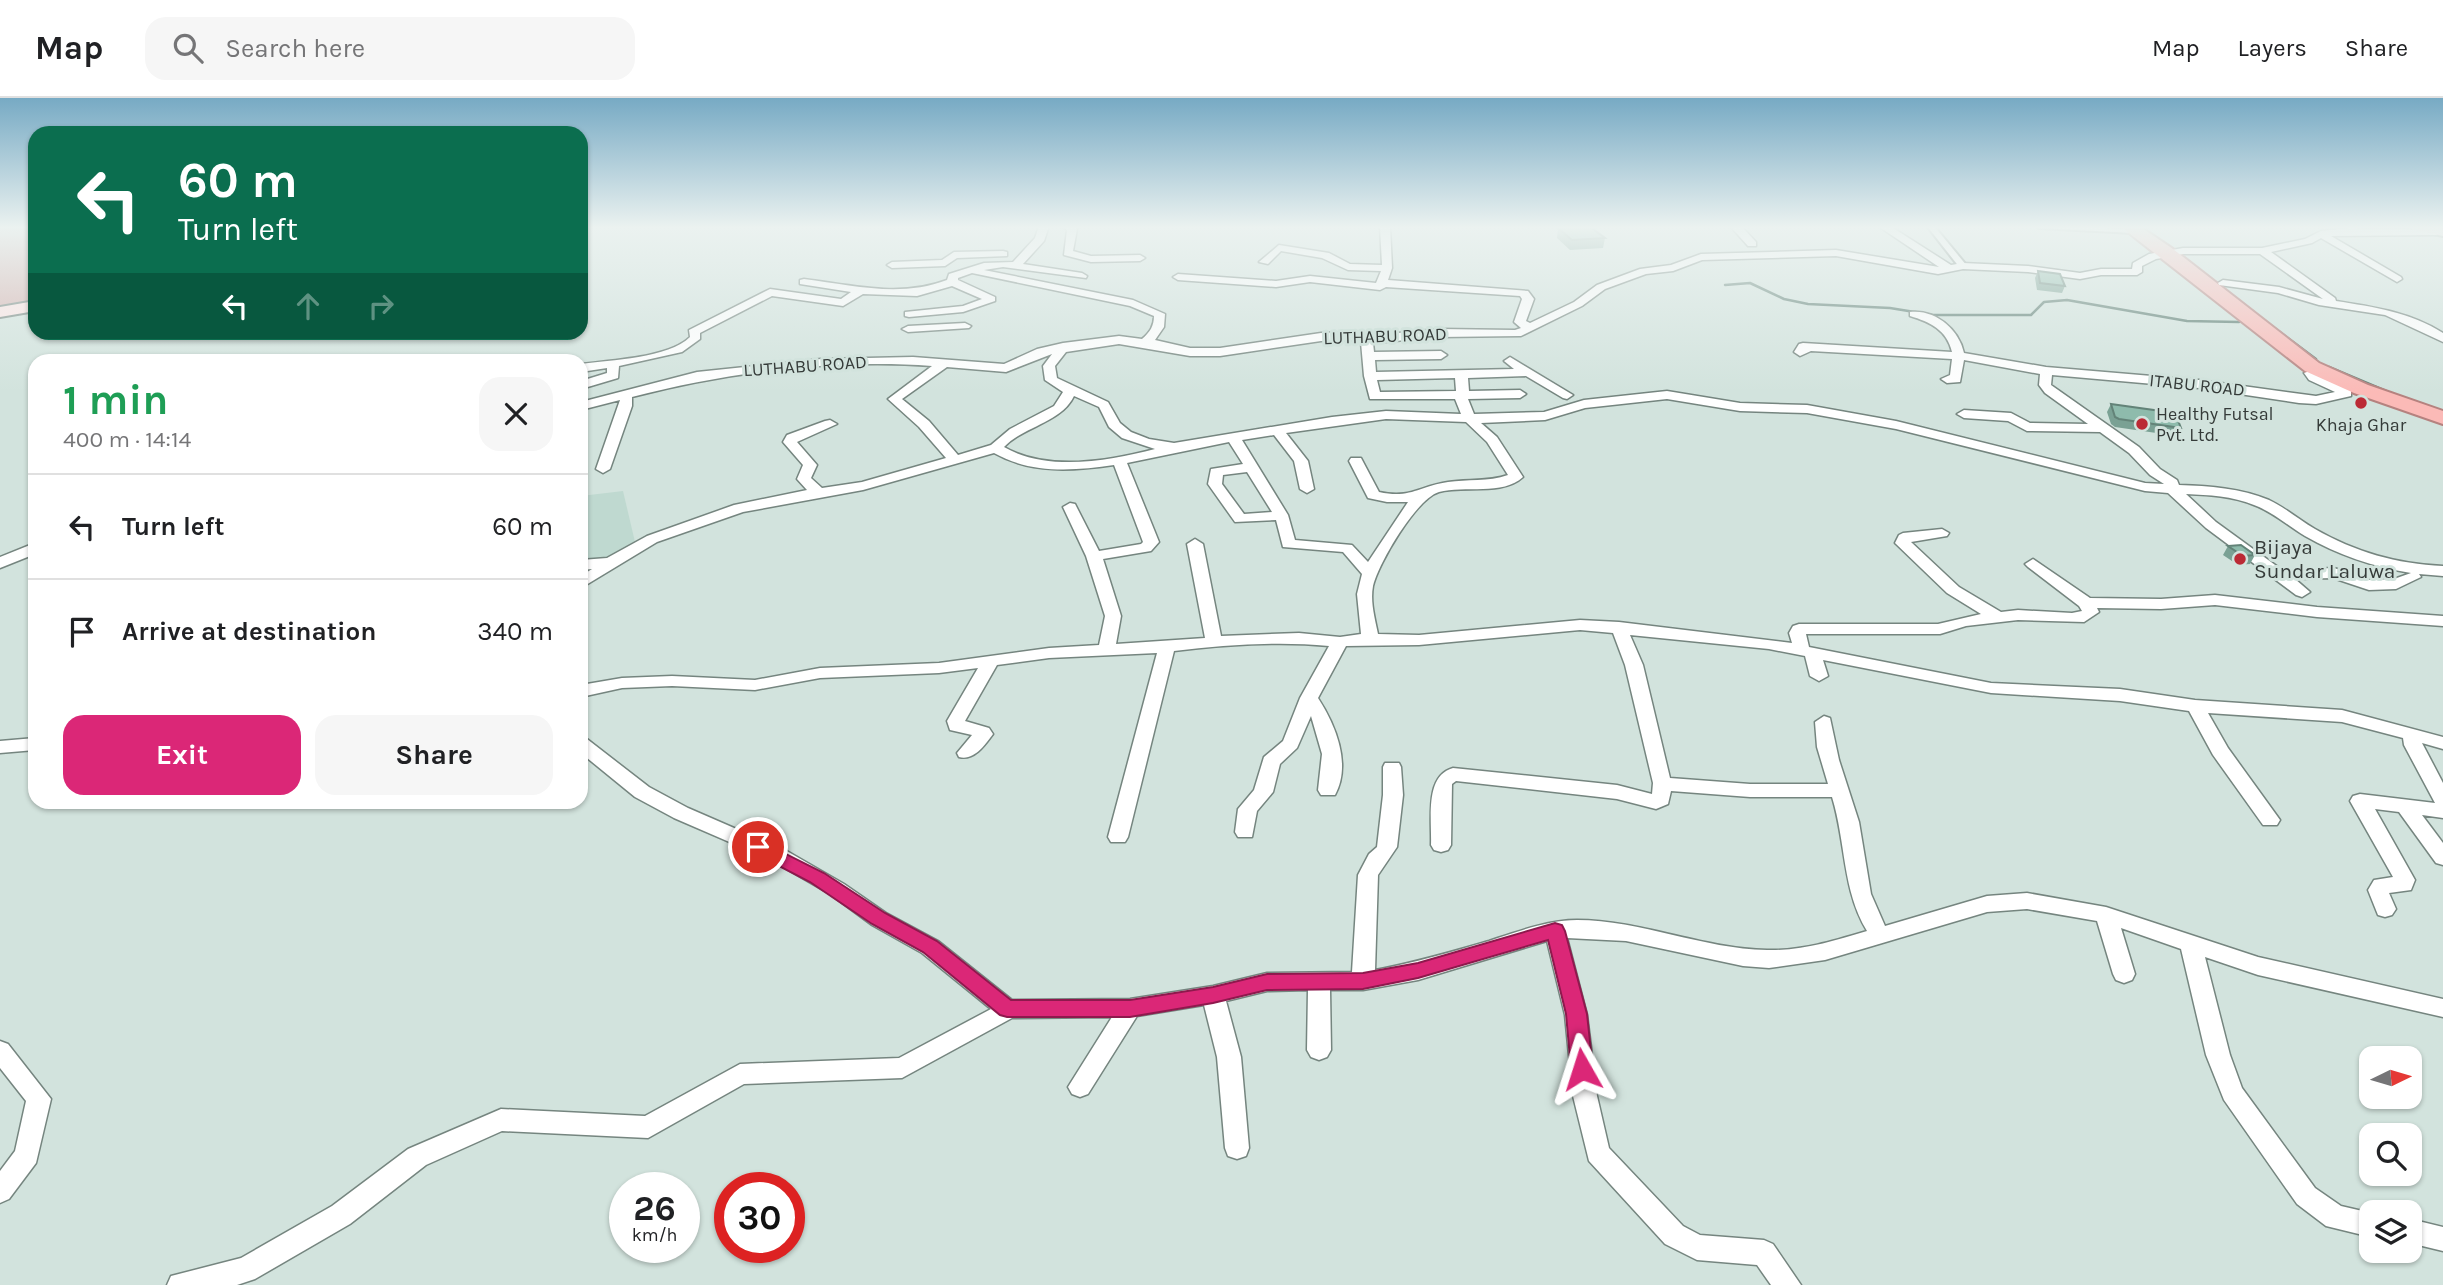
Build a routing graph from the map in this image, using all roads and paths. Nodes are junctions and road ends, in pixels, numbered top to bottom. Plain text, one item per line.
1 (1027, 281) edge
2 (1240, 281) edge
3 (1279, 281) edge
4 (1294, 281) edge
5 (1329, 281) edge
6 (1616, 281) edge
7 (2202, 281) edge
8 (2305, 281) edge
9 (804, 282) dead end
10 (952, 282) joint
11 (1382, 283) joint
12 (2223, 283) dead end
13 (1276, 284) junction
14 (861, 290) junction
15 (1267, 293) dead end
16 (2338, 305) junction
17 (28, 307) edge
18 (946, 310) junction
19 (0, 312) edge
20 (909, 314) dead end
21 (1914, 314) dead end
22 (965, 326) dead end
23 (948, 327) junction
24 (1529, 328) junction
25 (908, 329) dead end
26 (2443, 338) edge
27 (1367, 340) junction
28 (1145, 343) junction
29 (1063, 347) junction
30 (1800, 352) dead end
31 (1441, 355) dead end
32 (1368, 356) junction
33 (1960, 356) junction
34 (1510, 361) dead end
35 (946, 362) junction
36 (612, 363) junction
37 (588, 367) edge
38 (2046, 371) junction
39 (2320, 371) junction
40 (1526, 372) junction
41 (1461, 374) junction
42 (1370, 376) junction
43 (1947, 379) dead end
44 (588, 383) edge
45 (1070, 391) junction
46 (1520, 394) dead end
47 (1463, 395) junction
48 (1567, 395) dead end
49 (626, 396) junction
50 (588, 404) edge
51 (1964, 414) dead end
52 (2443, 418) edge
53 (1470, 419) junction
54 (830, 424) dead end
55 (2104, 428) junction
56 (1277, 430) junction
57 (1233, 437) junction
58 (1174, 447) junction
59 (996, 449) junction
60 (1118, 460) junction
61 (956, 461) junction
62 (1356, 461) dead end
63 (1252, 467) junction
64 (603, 469) dead end
65 (1307, 489) dead end
66 (2172, 489) junction
67 (819, 493) junction
68 (1419, 498) junction
69 (1070, 507) dead end
70 (1281, 515) junction
71 (1942, 533) dead end
72 (1195, 544) dead end
73 (28, 551) edge
74 (1094, 556) junction
75 (611, 562) junction
76 (0, 563) edge
77 (588, 564) edge
78 (2033, 564) dead end
79 (2443, 571) edge
80 (1371, 574) junction
81 (2279, 575) junction
82 (2413, 577) dead end
83 (588, 578) edge
84 (2302, 592) dead end
85 (2087, 603) junction
86 (1999, 618) junction
87 (2443, 621) edge
88 (1619, 627) junction
89 (1371, 640) junction
90 (1340, 642) junction
91 (1214, 643) junction
92 (1167, 647) junction
93 (1107, 649) junction
94 (1807, 650) junction
95 (989, 662) junction
96 (1819, 676) dead end
97 (588, 690) edge
98 (1309, 698) junction
99 (2195, 706) junction
100 (1824, 722) dead end
101 (2412, 734) junction
102 (2443, 743) edge
103 (28, 745) edge
104 (0, 747) edge
105 (588, 749) edge
106 (967, 753) dead end
107 (1392, 766) dead end
108 (1662, 783) junction
109 (1328, 790) dead end
110 (1838, 790) junction
111 (2443, 800) edge
112 (2406, 807) junction
113 (2443, 811) edge
114 (2270, 820) dead end
115 (1245, 832) dead end
116 (1118, 837) dead end
117 (1441, 845) dead end
118 (2443, 858) edge
119 (2385, 909) dead end
120 (2106, 915) junction
121 (1555, 931) junction
122 (1880, 935) junction
123 (2191, 945) junction
124 (2124, 974) dead end
125 (1363, 981) junction
126 (1319, 983) junction
127 (1213, 995) junction
128 (1130, 1008) junction
129 (2443, 1008) edge
130 (1007, 1009) junction
131 (1319, 1050) dead end
132 (0, 1051) edge
133 (1080, 1087) dead end
134 (1237, 1148) dead end
135 (0, 1191) edge
136 (2359, 1222) edge
137 (2422, 1234) edge
138 (2443, 1239) edge
139 (181, 1285) edge
140 (1787, 1285) edge

1 - 28 street
2 - 13 street
3 - 13 street
4 - 13 street
5 - 11 street
6 - 24 street, LUTHABU ROAD
7 - 39 highway
8 - 16 street
9 - 14 street
10 - 14 street
10 - 18 street
11 - 24 street
12 - 16 street
13 - 15 street
14 - 36 street
16 - 26 street
17 - 19 main road
18 - 20 street
18 - 23 street
21 - 33 street
22 - 23 street
23 - 25 street
24 - 27 street, LUTHABU ROAD
27 - 28 street, LUTHABU ROAD
27 - 32 street
28 - 29 street, LUTHABU ROAD
29 - 35 street, LUTHABU ROAD
29 - 45 street
30 - 33 street
31 - 32 street
32 - 42 street
33 - 38 street
33 - 43 street
34 - 40 street
35 - 49 street, LUTHABU ROAD
35 - 61 street
36 - 37 street
36 - 44 street
38 - 39 street, ITABU ROAD
38 - 55 street
39 - 52 highway
40 - 41 street
40 - 48 street
41 - 42 street
41 - 47 street
42 - 47 street
45 - 58 street
45 - 59 street
46 - 47 street
47 - 53 street
49 - 50 street, LUTHABU ROAD
49 - 64 street
51 - 55 street
53 - 56 street
53 - 66 street
53 - 68 street
54 - 67 street
55 - 66 street
56 - 57 street
56 - 65 street
57 - 58 street
57 - 63 street
58 - 60 street
59 - 60 street
59 - 61 street
60 - 74 street
61 - 67 street
62 - 68 street
63 - 70 street
63 - 70 street
66 - 79 street
66 - 81 street
67 - 75 street
68 - 80 street
69 - 74 street
70 - 80 street
71 - 86 street
72 - 91 street
73 - 76 street
74 - 93 street
75 - 77 street
75 - 83 street
78 - 85 street
80 - 89 street
81 - 82 street
81 - 84 street
85 - 86 street
85 - 87 street
86 - 94 street
88 - 89 street
88 - 94 street
88 - 108 street
89 - 90 street
90 - 91 street
90 - 98 street
91 - 92 street
92 - 93 street
92 - 116 street
93 - 95 street
94 - 96 street
94 - 99 street
95 - 97 street
95 - 106 street
98 - 109 street
98 - 115 street
99 - 101 street
99 - 114 street
100 - 110 street
101 - 102 street
101 - 111 street
103 - 104 street
105 - 130 street
107 - 125 street
108 - 110 street
108 - 117 street
110 - 122 street
112 - 113 street
112 - 118 street
112 - 119 street
120 - 122 street
120 - 123 street
120 - 124 street
121 - 122 street
121 - 125 street
121 - 140 street
123 - 129 street
123 - 136 street
125 - 126 street
126 - 127 street
126 - 131 street
127 - 128 street
127 - 134 street
128 - 130 street
128 - 133 street
130 - 139 street
132 - 135 street
137 - 138 street

